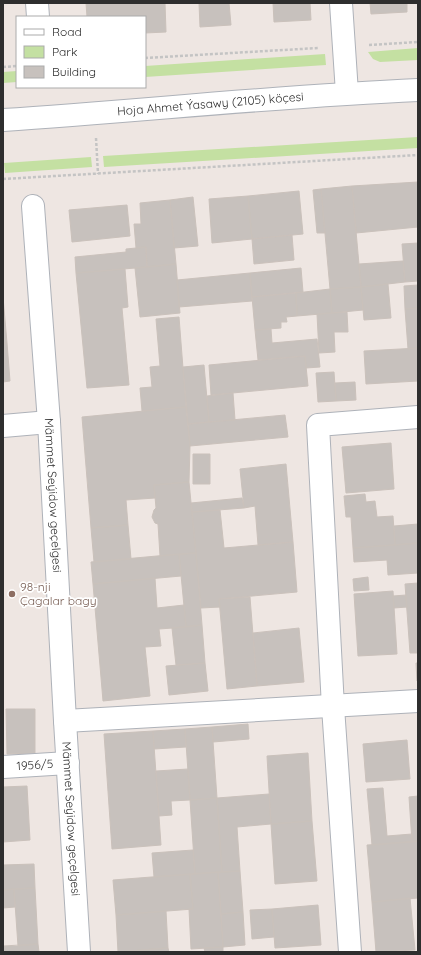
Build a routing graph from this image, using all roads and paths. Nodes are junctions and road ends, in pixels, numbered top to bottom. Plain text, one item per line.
1 (37, 3) edge
2 (341, 3) edge
3 (38, 16) edge
4 (418, 42) edge
5 (344, 46) junction
6 (146, 58) edge
7 (16, 66) edge
8 (3, 67) edge
9 (418, 90) edge
10 (347, 93) junction
11 (3, 120) edge
12 (418, 155) edge
13 (3, 179) edge
14 (33, 206) dead end
15 (418, 417) edge
16 (48, 422) junction
17 (3, 426) edge
18 (418, 701) edge
19 (333, 707) junction
20 (65, 721) junction
21 (68, 763) junction
22 (3, 767) edge
23 (79, 952) edge
24 (350, 952) edge

1 - 3 street
2 - 5 street
4 - 5 path
5 - 6 path
5 - 10 street
7 - 8 path
9 - 10 street, Hoja Ahmet Ýasawy (2105) köçesi
10 - 11 street, Hoja Ahmet Ýasawy (2105) köçesi
12 - 13 path
14 - 16 street, Mämmet Seýidow geçelgesi
15 - 19 street
16 - 17 street
16 - 20 street, Mämmet Seýidow geçelgesi
18 - 19 street
19 - 20 street
19 - 24 street
20 - 21 street, Mämmet Seýidow geçelgesi
21 - 22 street, 1956/5
21 - 23 street, Mämmet Seýidow geçelgesi

